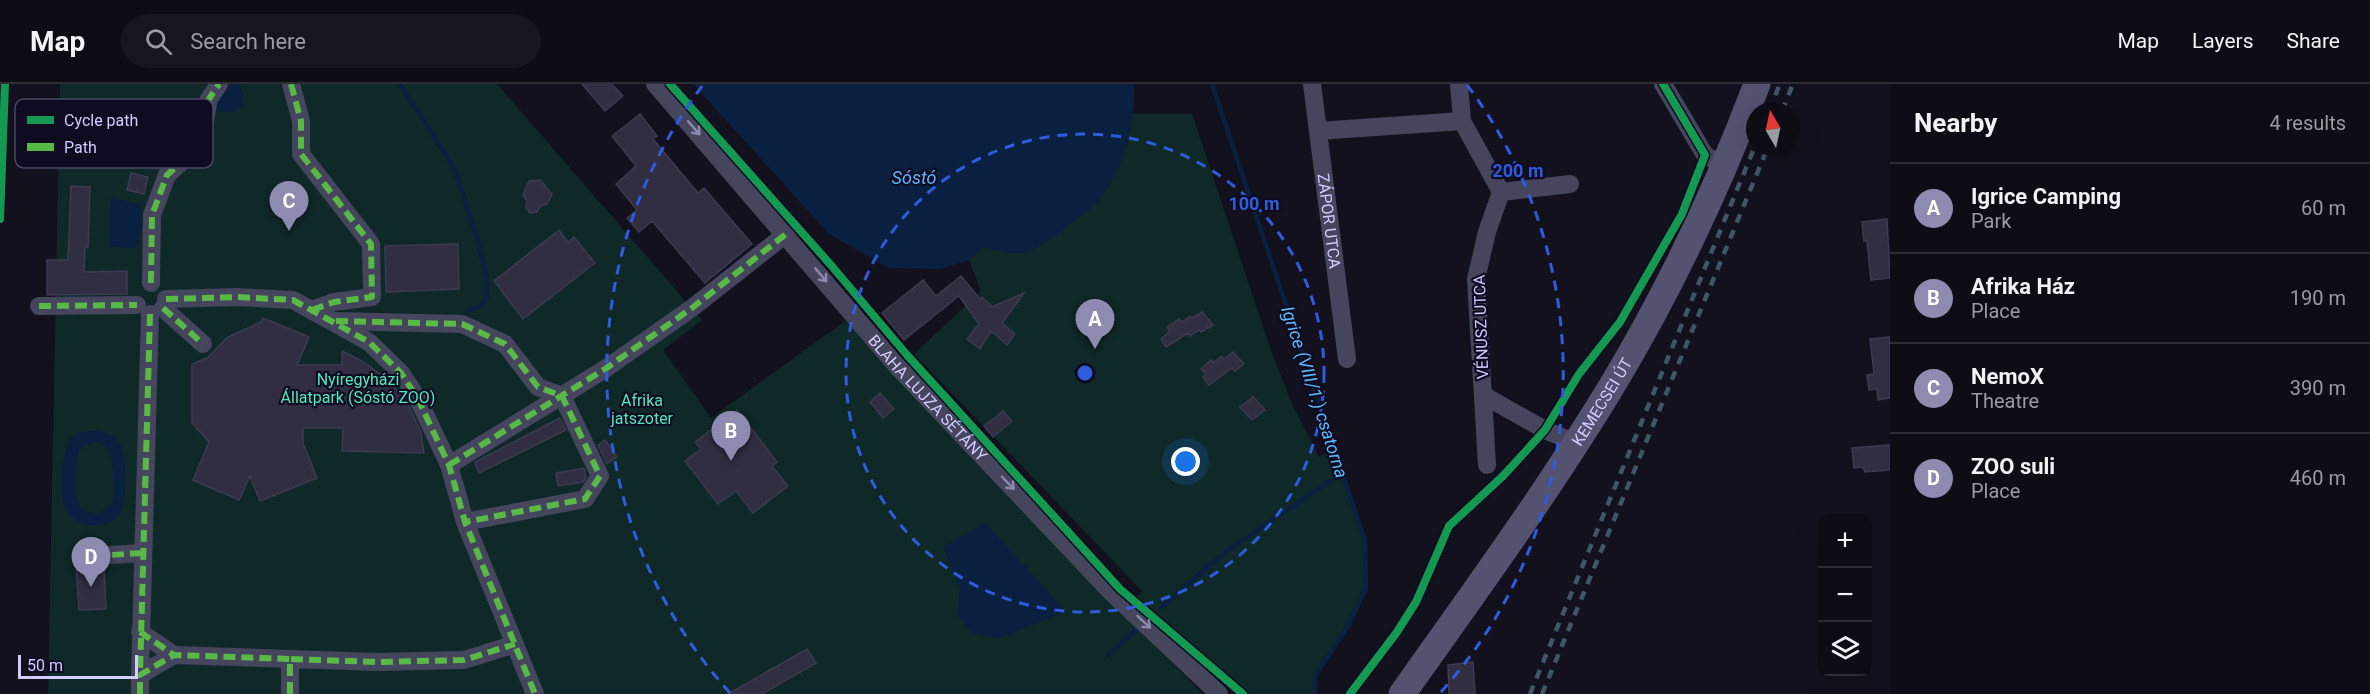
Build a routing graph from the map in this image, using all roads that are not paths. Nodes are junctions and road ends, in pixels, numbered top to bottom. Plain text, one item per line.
1 (219, 84) edge
2 (291, 84) edge
3 (655, 84) edge
4 (1312, 84) edge
5 (1459, 84) edge
6 (1663, 84) edge
7 (1757, 84) edge
8 (209, 99) edge
9 (1462, 121) junction
10 (1318, 131) junction
11 (1723, 165) junction
12 (175, 168) edge
13 (1570, 184) dead end
14 (1501, 192) junction
15 (786, 234) junction
16 (151, 283) junction
17 (39, 306) dead end
18 (154, 307) junction
19 (312, 310) junction
20 (333, 321) junction
21 (203, 344) dead end
22 (1347, 359) dead end
23 (1483, 395) junction
24 (561, 396) junction
25 (1576, 443) junction
26 (449, 465) junction
27 (1487, 465) dead end
28 (465, 522) junction
29 (142, 553) junction
30 (94, 556) dead end
31 (140, 632) junction
32 (515, 644) junction
33 (174, 655) junction
34 (290, 659) junction
35 (140, 675) junction
36 (140, 694) edge
37 (290, 694) edge
38 (535, 694) edge
39 (1219, 694) edge
40 (1402, 694) edge

1 - 8 street
2 - 19 street
3 -> 15 street, BLAHA LUJZA SÉTÁNY
4 - 10 street, ZÁPOR UTCA
5 - 9 street
6 - 11 street
7 - 11 main road, KEMECSEI ÚT
9 - 10 street
9 - 14 street
10 - 22 street, ZÁPOR UTCA
11 - 25 main road, KEMECSEI ÚT
12 - 16 street
13 - 14 street
14 - 23 street, VÉNUSZ UTCA
15 - 24 street
15 -> 39 street, BLAHA LUJZA SÉTÁNY
16 - 18 street
16 - 18 street
17 - 18 street
18 - 19 street
18 - 21 street
18 - 29 street
19 - 20 street
20 - 24 street
20 - 26 street
23 - 25 street
23 - 27 street, VÉNUSZ UTCA
24 - 26 street
24 - 28 street
25 - 40 main road, KEMECSEI ÚT
26 - 28 street
28 - 32 street
29 - 30 street
29 - 31 street
31 - 33 street
31 - 35 street
32 - 34 street
32 - 38 street
33 - 34 street
33 - 35 street
34 - 37 street
35 - 36 street

